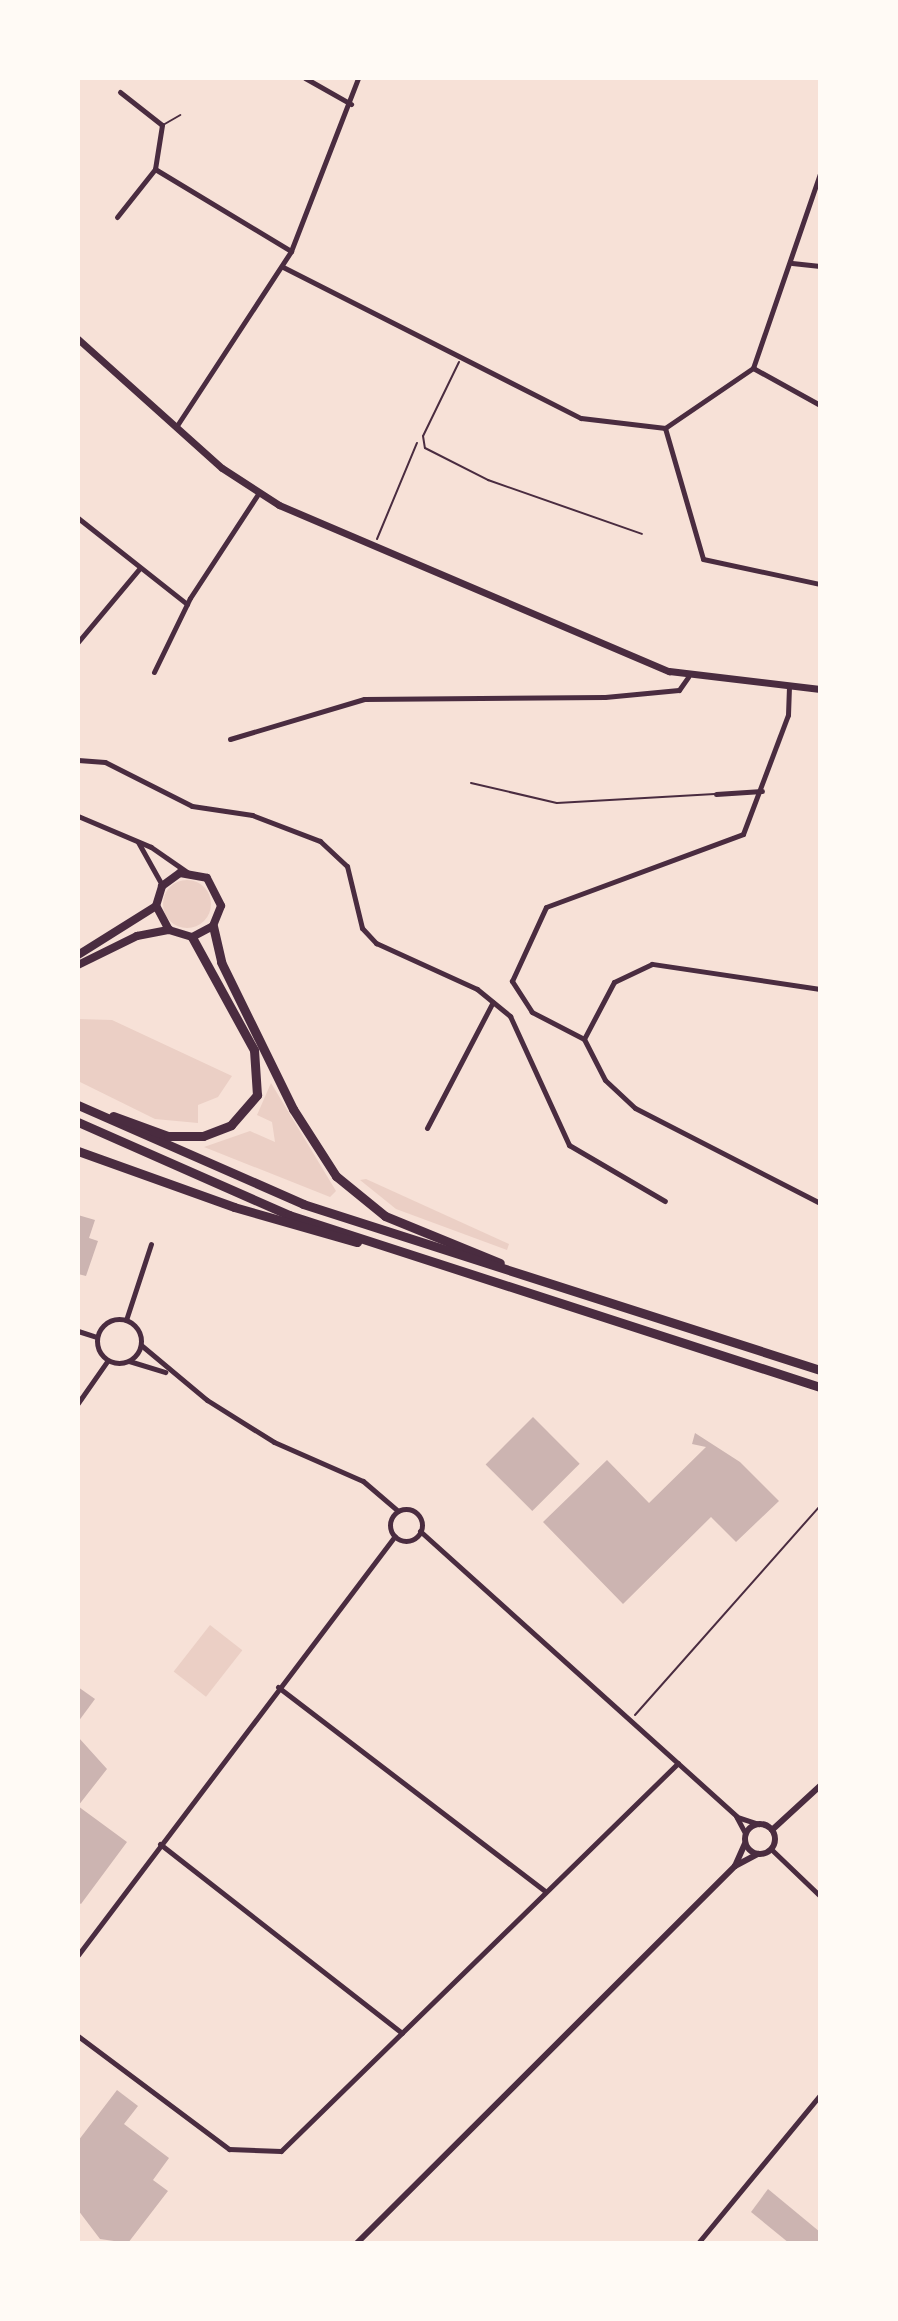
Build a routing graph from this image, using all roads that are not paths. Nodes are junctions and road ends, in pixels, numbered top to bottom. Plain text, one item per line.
1 (305, 78) edge
2 (358, 78) edge
3 (120, 92) dead end
4 (351, 104) junction
5 (180, 115) dead end
6 (162, 125) junction
7 (155, 169) junction
8 (820, 173) edge
9 (117, 217) dead end
10 (291, 251) junction
11 (792, 263) junction
12 (820, 266) edge
13 (283, 267) junction
14 (78, 339) edge
15 (459, 362) junction
16 (753, 368) junction
17 (820, 405) edge
18 (176, 427) junction
19 (665, 428) junction
20 (258, 494) junction
21 (78, 518) edge
22 (642, 534) dead end
23 (139, 569) junction
24 (820, 584) edge
25 (187, 604) junction
26 (80, 637) edge
27 (154, 672) dead end
28 (688, 677) junction
29 (789, 688) junction
30 (820, 689) edge
31 (230, 739) dead end
32 (78, 760) edge
33 (471, 783) dead end
34 (762, 791) junction
35 (716, 794) joint
36 (78, 816) edge
37 (820, 823) edge
38 (137, 841) junction
39 (820, 864) edge
40 (187, 872) junction
41 (162, 886) junction
42 (156, 906) junction
43 (213, 926) junction
44 (169, 930) junction
45 (192, 937) junction
46 (78, 955) edge
47 (78, 965) edge
48 (820, 989) edge
49 (493, 1002) junction
50 (584, 1039) junction
51 (78, 1105) edge
52 (90, 1111) junction
53 (78, 1122) edge
54 (427, 1128) dead end
55 (78, 1151) edge
56 (665, 1201) dead end
57 (820, 1203) edge
58 (364, 1241) junction
59 (151, 1244) dead end
60 (539, 1281) junction
61 (126, 1320) junction
62 (78, 1331) edge
63 (97, 1337) junction
64 (141, 1345) junction
65 (108, 1360) junction
66 (128, 1361) junction
67 (820, 1370) edge
68 (166, 1373) junction
69 (820, 1387) edge
70 (78, 1403) edge
71 (398, 1511) junction
72 (420, 1531) junction
73 (395, 1536) junction
74 (278, 1687) junction
75 (678, 1763) junction
76 (820, 1786) edge
77 (736, 1816) junction
78 (759, 1824) junction
79 (772, 1830) junction
80 (745, 1833) junction
81 (745, 1843) junction
82 (160, 1844) junction
83 (771, 1849) junction
84 (758, 1854) junction
85 (735, 1866) junction
86 (545, 1891) junction
87 (820, 1896) edge
88 (78, 1955) edge
89 (402, 2033) junction
90 (78, 2036) edge
91 (820, 2095) edge
92 (357, 2243) edge
93 (698, 2243) edge

1 - 4 street
2 - 4 street
3 - 6 street
4 - 10 street
5 - 6 lane
6 - 7 street
7 - 9 street
7 - 10 street
8 - 11 street
10 - 13 street
11 - 12 street
11 - 16 street
13 - 15 street
13 - 18 street
14 - 18 main road
15 - 19 street
15 - 22 lane
16 - 17 street
16 - 19 street
18 - 20 main road
19 - 24 street
20 - 25 street
20 - 28 main road
21 - 23 street
23 - 25 street
23 - 26 street
25 - 27 street
28 - 29 main road
28 - 31 street
29 - 30 main road
29 - 34 street
32 - 49 street
33 - 35 lane
34 - 35 street
34 - 50 street
36 - 38 street
37 - 39 street
38 - 40 street
38 - 41 street
40 - 41 main road
40 - 43 main road
41 - 42 main road
42 - 44 main road
42 - 46 main road
43 - 45 main road
43 - 60 highway
44 - 45 main road
44 - 47 main road
45 - 52 highway
48 - 50 street
49 - 54 street
49 - 56 street
50 - 57 street
51 - 52 highway
52 - 60 highway
53 - 58 highway
55 - 58 highway
58 - 69 highway
59 - 61 street
60 - 67 highway
61 - 63 street
61 - 64 street
62 - 63 street
63 - 65 street
64 - 66 street
64 - 68 street
65 - 66 street
65 - 70 street
66 - 68 street
68 - 71 street
71 - 72 street
71 - 73 street
72 - 73 street
72 - 75 street
73 - 74 street
74 - 82 street
74 - 86 street
75 - 77 street
75 - 86 street
76 - 79 street
77 - 78 street
77 - 80 street
78 - 79 street
78 - 80 street
79 - 83 street
80 - 81 street
81 - 84 street
81 - 85 street
82 - 88 street
82 - 89 street
83 - 84 street
83 - 87 street
84 - 85 street
85 - 92 street
86 - 89 street
89 - 90 street
91 - 93 street

